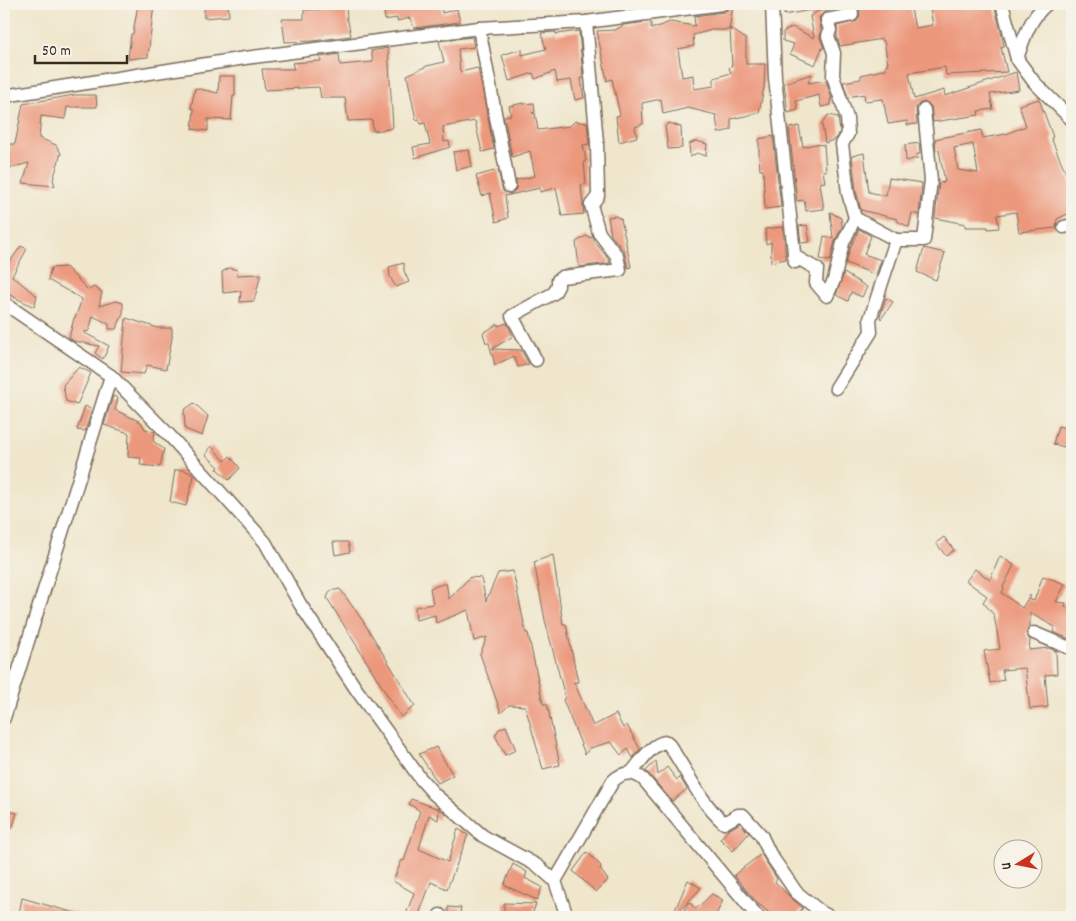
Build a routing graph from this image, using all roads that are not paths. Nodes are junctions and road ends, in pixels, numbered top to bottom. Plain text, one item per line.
1 (722, 4) edge
2 (772, 4) edge
3 (851, 4) edge
4 (1002, 4) edge
5 (1047, 4) edge
6 (586, 22) junction
7 (479, 28) junction
8 (1017, 59) junction
9 (4, 96) edge
10 (924, 110) dead end
11 (1072, 120) edge
12 (509, 186) dead end
13 (855, 218) junction
14 (896, 240) junction
15 (4, 303) edge
16 (536, 360) dead end
17 (112, 376) junction
18 (836, 388) dead end
19 (1034, 633) dead end
20 (1072, 649) edge
21 (4, 718) edge
22 (631, 773) junction
23 (555, 882) junction
24 (567, 917) edge
25 (758, 917) edge
26 (830, 917) edge

1 - 6 street
2 - 13 street
3 - 13 street
4 - 8 street
5 - 8 street
6 - 7 street
6 - 16 street
7 - 9 street
7 - 12 street
8 - 11 street
10 - 14 street
13 - 14 street
14 - 18 street
15 - 17 street
17 - 21 street
17 - 23 street
19 - 20 street
22 - 23 street
22 - 25 street
22 - 26 street
23 - 24 street

